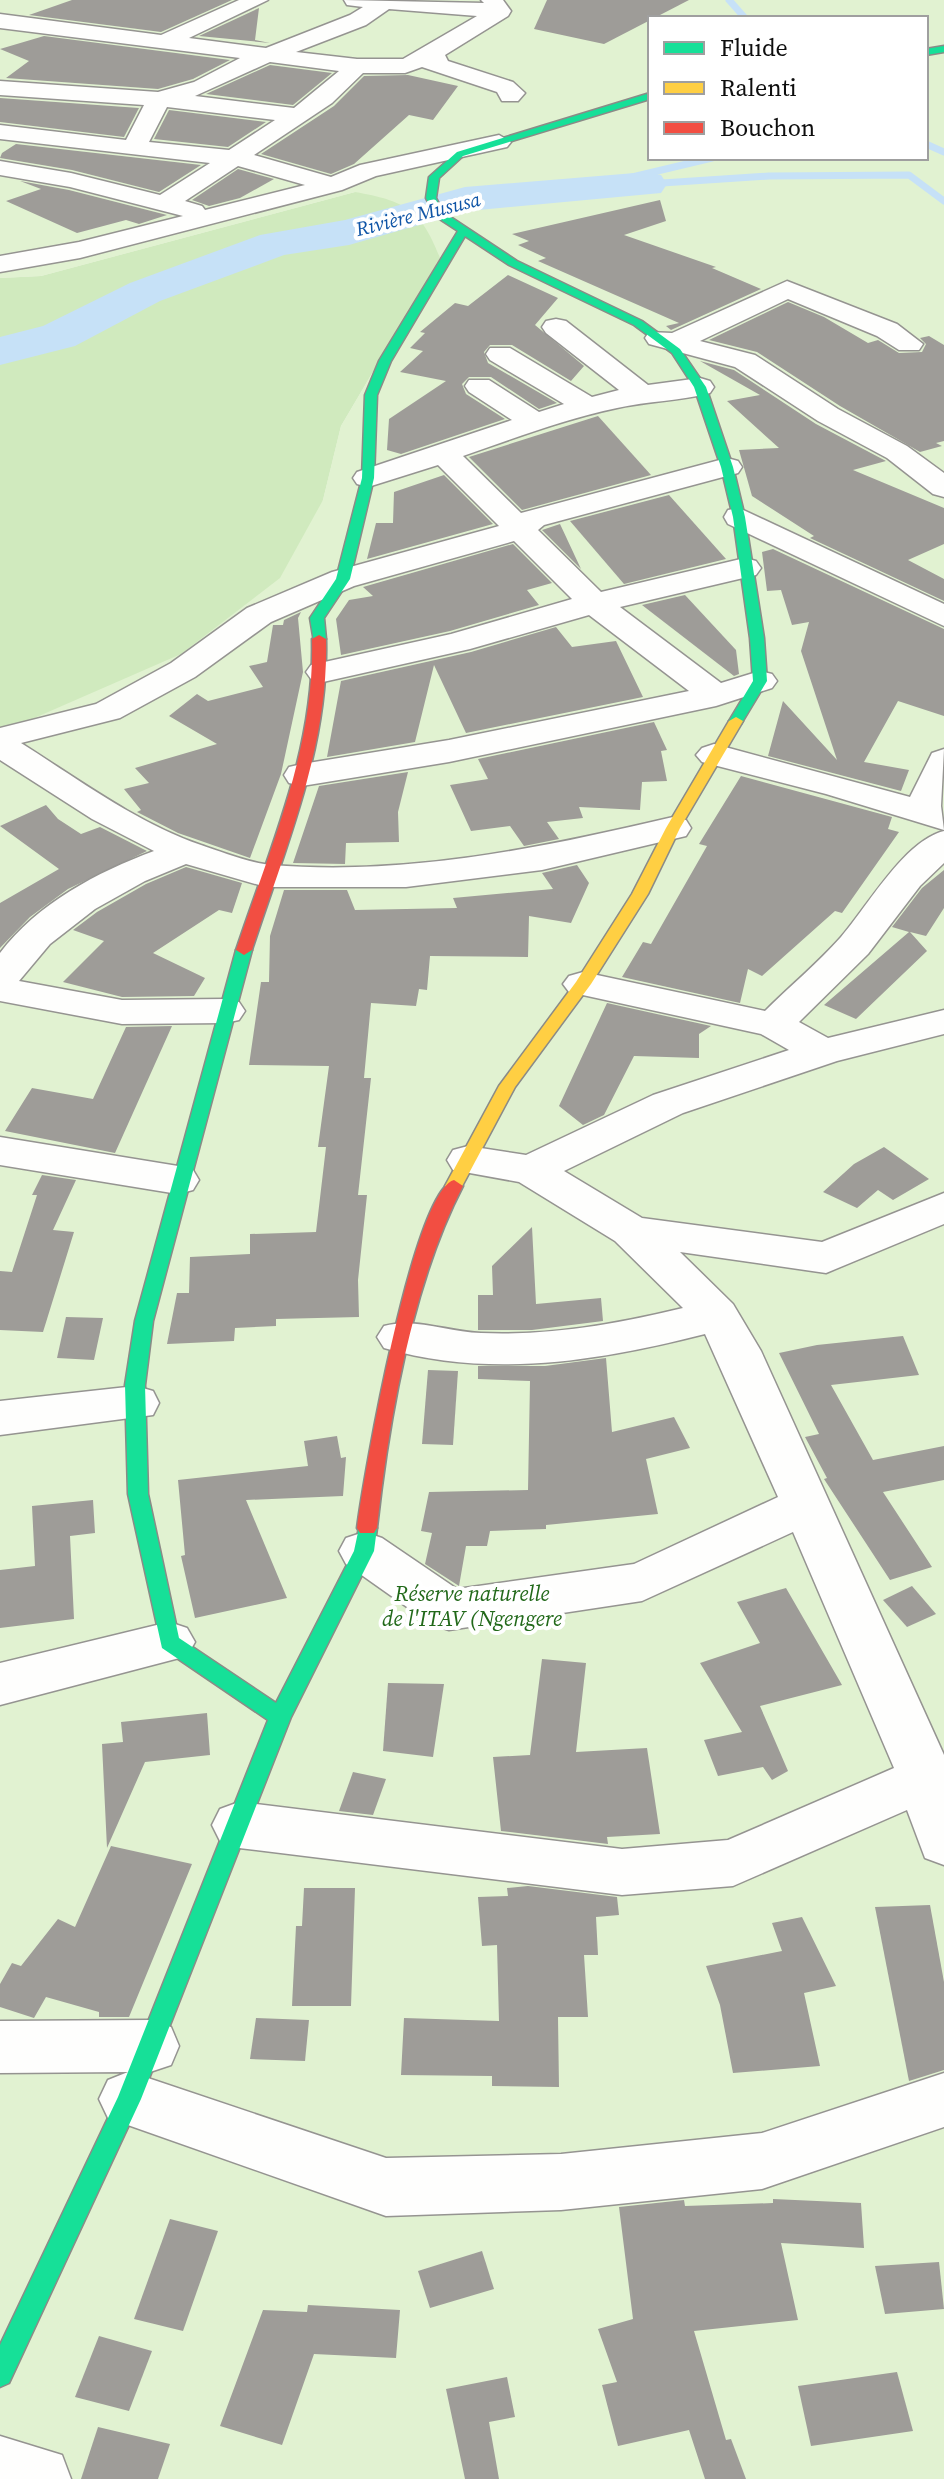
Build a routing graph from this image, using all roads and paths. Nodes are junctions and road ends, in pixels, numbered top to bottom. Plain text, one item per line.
1 (257, 0) edge
2 (355, 0) edge
3 (383, 3) junction
4 (46, 6) dead end
5 (496, 6) edge
6 (1, 22) edge
7 (165, 41) junction
8 (273, 53) junction
9 (422, 60) junction
10 (357, 66) junction
11 (83, 74) dead end
12 (0, 88) edge
13 (507, 91) dead end
14 (54, 93) junction
15 (648, 97) edge
16 (159, 99) junction
17 (296, 115) junction
18 (1, 135) edge
19 (499, 142) junction
20 (135, 147) junction
21 (236, 158) junction
22 (0, 168) edge
23 (333, 185) junction
24 (164, 204) junction
25 (217, 216) junction
26 (463, 231) junction
27 (0, 264) edge
28 (556, 327) dead end
29 (667, 340) junction
30 (909, 344) dead end
31 (500, 354) dead end
32 (479, 386) dead end
33 (700, 387) junction
34 (642, 394) junction
35 (589, 407) junction
36 (537, 423) junction
37 (445, 455) junction
38 (727, 467) junction
39 (368, 478) junction
40 (944, 488) edge
41 (739, 517) junction
42 (517, 531) junction
43 (745, 568) junction
44 (343, 579) junction
45 (594, 603) junction
46 (944, 616) edge
47 (323, 672) junction
48 (760, 681) junction
49 (716, 696) junction
50 (0, 738) edge
51 (0, 745) edge
52 (714, 755) junction
53 (944, 760) edge
54 (302, 775) junction
55 (933, 815) edge
56 (673, 828) junction
57 (944, 842) edge
58 (185, 852) junction
59 (266, 876) junction
60 (0, 980) edge
61 (583, 984) junction
62 (0, 989) edge
63 (225, 1011) junction
64 (944, 1022) edge
65 (774, 1025) junction
66 (823, 1052) junction
67 (0, 1151) edge
68 (468, 1160) junction
69 (531, 1170) junction
70 (178, 1180) junction
71 (944, 1207) edge
72 (631, 1231) junction
73 (717, 1315) junction
74 (400, 1337) junction
75 (136, 1403) junction
76 (0, 1418) edge
77 (807, 1504) junction
78 (364, 1551) junction
79 (169, 1642) junction
80 (0, 1684) edge
81 (280, 1717) junction
82 (934, 1778) edge
83 (239, 1825) junction
84 (944, 1842) edge
85 (0, 2047) edge
86 (139, 2072) junction
87 (944, 2100) edge
88 (0, 2374) edge
89 (0, 2469) edge
90 (38, 2479) edge

1 - 7 street
2 - 3 street
3 - 5 street
3 - 8 street
4 - 6 street
5 - 9 street
6 - 7 street
7 - 8 street
8 - 10 street
8 - 16 street
9 - 10 street
9 - 13 street
10 - 17 street
11 - 14 street
12 - 14 street
14 - 16 street
14 - 18 street
15 - 19 street
16 - 17 street
16 - 20 street
17 - 21 street
18 - 20 street
19 - 23 street
19 - 26 street
20 - 21 street
21 - 23 street
21 - 24 street
22 - 24 street
23 - 25 street
24 - 25 street
25 - 27 street
26 - 29 street
26 - 39 street
28 - 34 street
29 - 30 street
29 - 33 street
29 - 40 street
31 - 35 street
32 - 36 street
33 - 34 street
33 - 38 street
34 - 35 street
35 - 36 street
36 - 37 street
37 - 39 street
37 - 42 street
38 - 41 street
38 - 42 street
39 - 44 street
41 - 43 street
41 - 46 street
42 - 44 street
42 - 45 street
43 - 45 street
43 - 48 street
44 - 47 street
44 - 50 street
45 - 47 street
45 - 49 street
47 - 54 street
48 - 49 street
48 - 52 street
49 - 54 street
51 - 58 street
52 - 55 street
52 - 56 street
53 - 55 street
54 - 59 street
56 - 59 street
56 - 61 street
57 - 65 street
58 - 59 street
58 - 60 street
59 - 63 street
61 - 65 street
61 - 68 street
62 - 63 street
63 - 70 street
64 - 66 street
65 - 66 street
66 - 69 street
67 - 70 street
68 - 69 street
68 - 74 street
69 - 72 street
70 - 75 street
71 - 72 street
72 - 73 street
73 - 74 street
73 - 77 street
74 - 78 street
75 - 76 street
75 - 79 street
77 - 78 street
77 - 82 street
78 - 81 street
79 - 80 street
79 - 81 street
81 - 83 street
82 - 83 street
82 - 84 street
83 - 86 street
85 - 86 street
86 - 87 street
86 - 88 street
89 - 90 street

